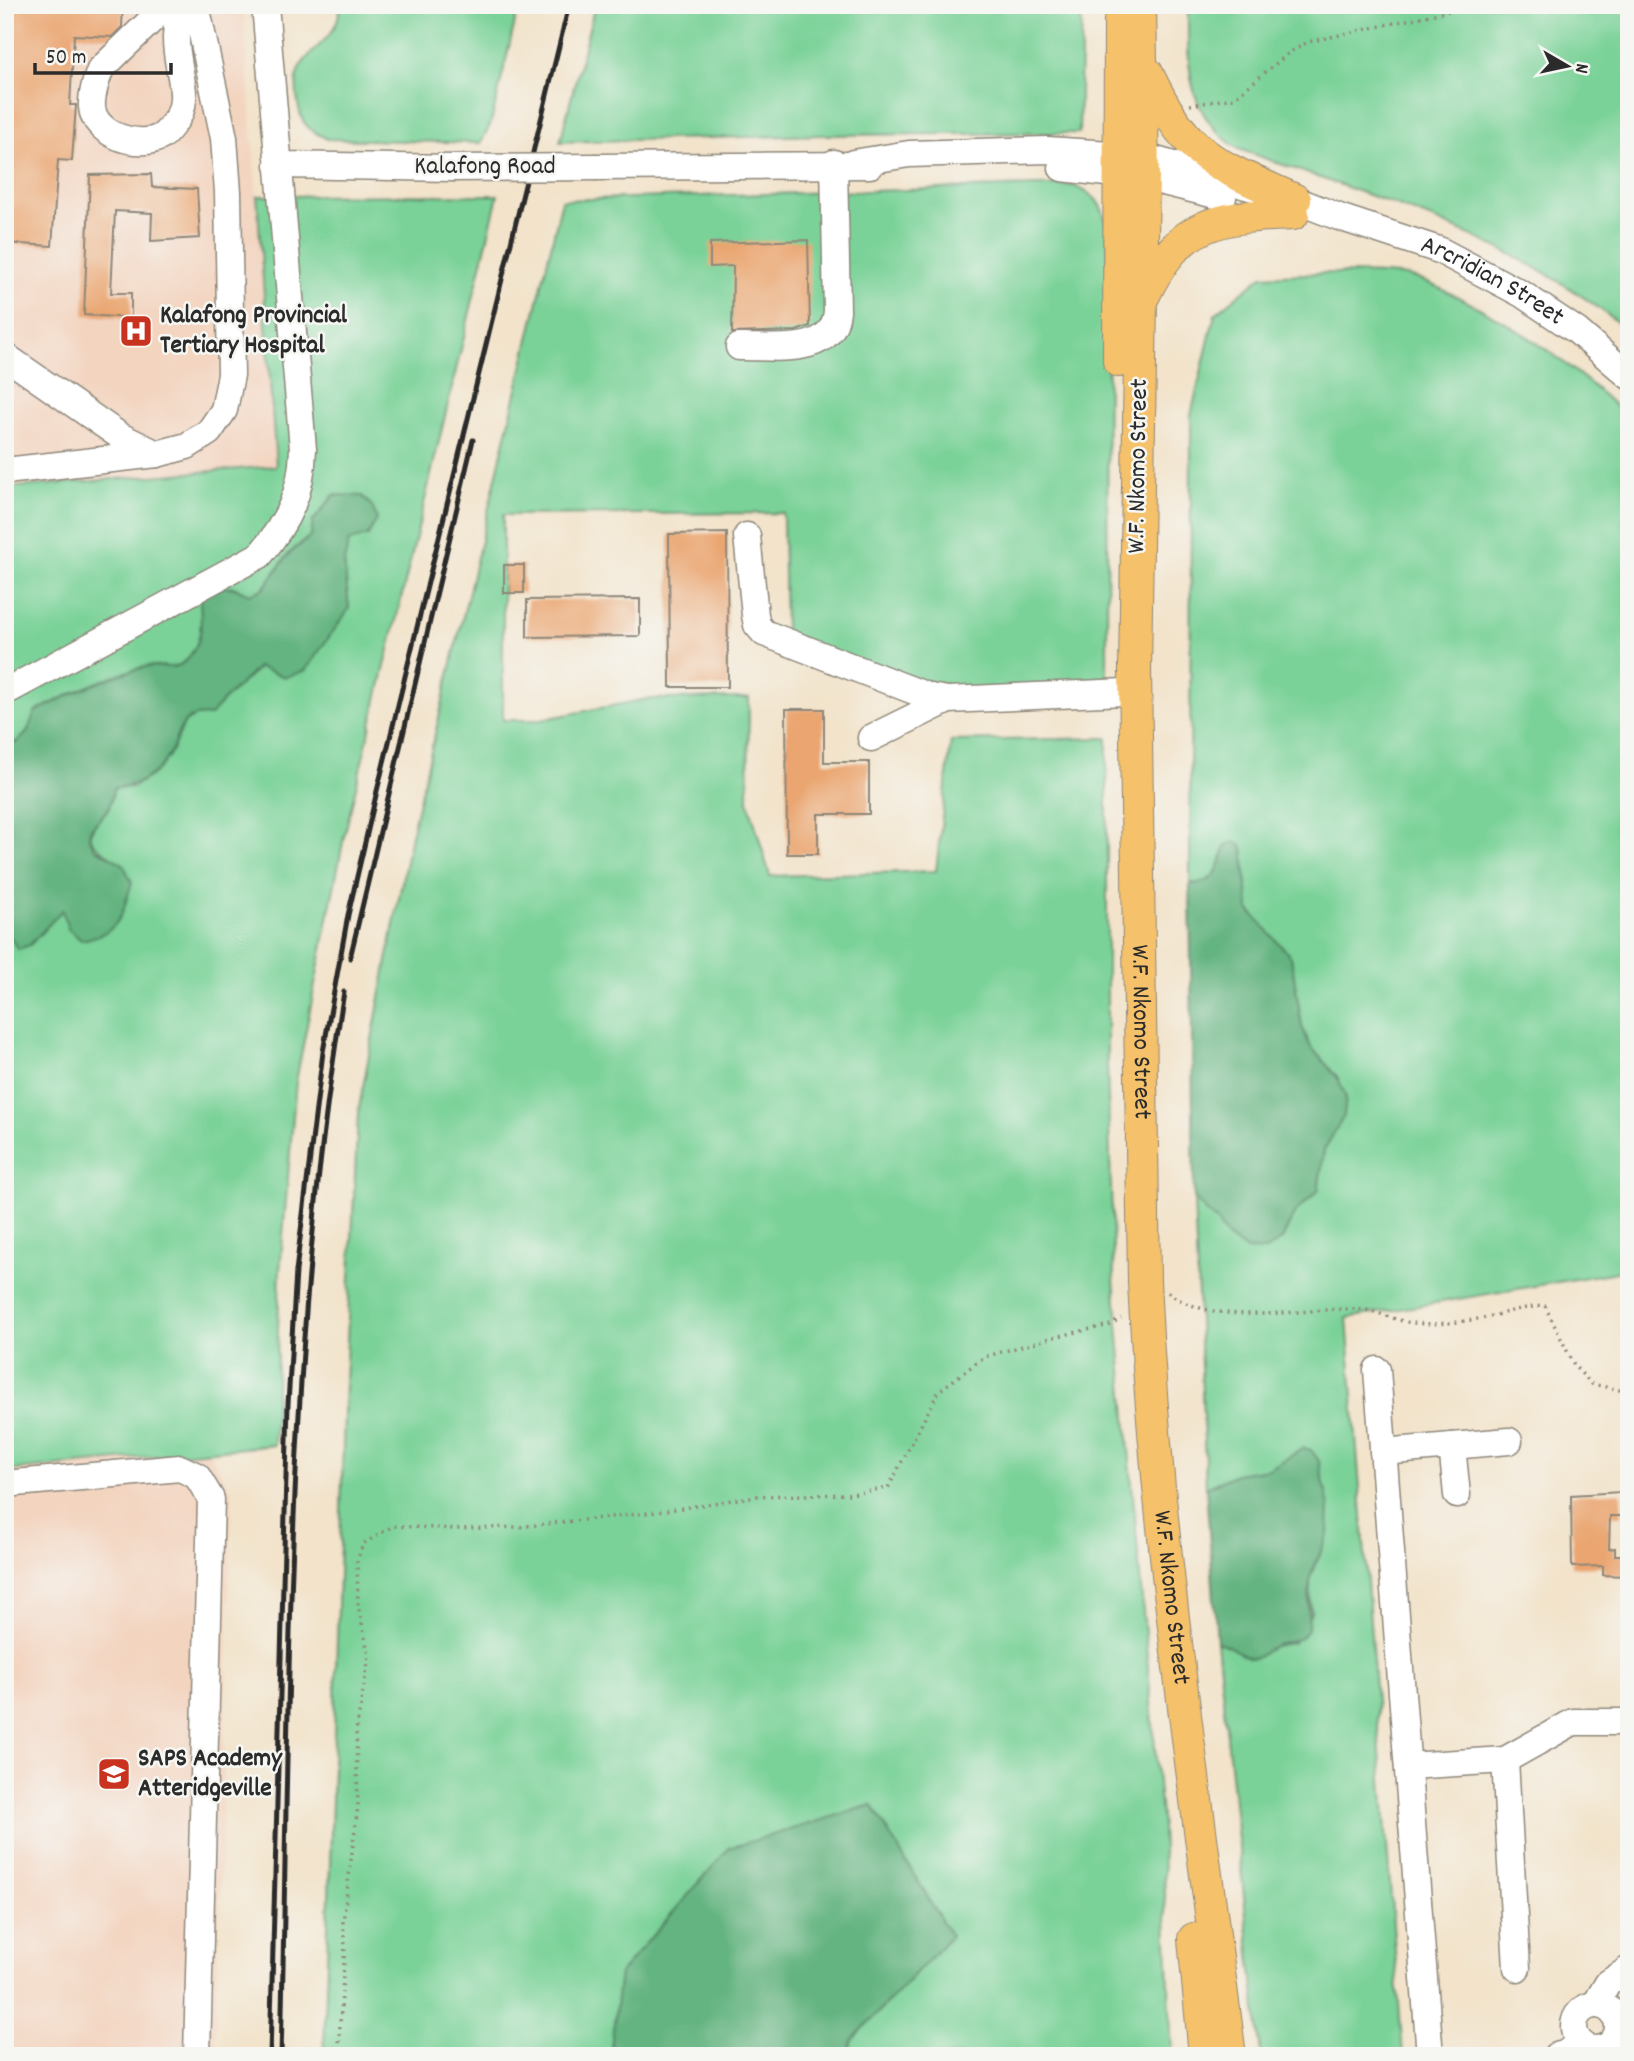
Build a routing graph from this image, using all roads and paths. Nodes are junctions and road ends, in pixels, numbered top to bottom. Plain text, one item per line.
1 (265, 5) edge
2 (1120, 5) edge
3 (1140, 5) edge
4 (1475, 5) edge
5 (181, 6) edge
6 (1142, 62) junction
7 (1164, 110) junction
8 (843, 163) junction
9 (278, 165) junction
10 (1131, 165) junction
11 (1294, 207) junction
12 (1141, 300) junction
13 (738, 347) dead end
14 (5, 356) edge
15 (1629, 376) edge
16 (157, 454) junction
17 (5, 471) edge
18 (747, 536) dead end
19 (1130, 691) junction
20 (5, 692) edge
21 (948, 700) junction
22 (871, 738) dead end
23 (1140, 1296) junction
24 (1377, 1370) dead end
25 (1629, 1392) edge
26 (1509, 1441) dead end
27 (1452, 1446) junction
28 (1383, 1452) junction
29 (5, 1484) edge
30 (1457, 1494) dead end
31 (1629, 1722) edge
32 (1504, 1760) junction
33 (1408, 1766) junction
34 (1517, 1968) dead end
35 (1629, 1969) edge
36 (1608, 2031) edge
37 (197, 2056) edge
38 (338, 2056) edge
39 (1205, 2056) edge
40 (1230, 2056) edge
41 (1430, 2056) edge
42 (1556, 2056) edge

1 - 9 street
2 - 10 main road, W.F. Nkomo Street
3 - 6 main road, W.F. Nkomo Street
4 - 7 path
5 - 5 street
5 - 16 street
6 - 7 main road
6 - 10 main road, W.F. Nkomo Street
7 - 11 main road
8 - 9 street, Kalafong Road, bridge
8 - 10 street, Kalafong Road
8 - 13 street
9 - 20 street
10 - 11 street, Arcridian Street
10 - 12 main road, W.F. Nkomo Street
10 - 19 main road, W.F. Nkomo Street
11 - 12 main road
11 - 15 street, Arcridian Street
12 - 19 main road, W.F. Nkomo Street
14 - 16 street
16 - 17 street
18 - 21 street
19 - 21 street
19 - 23 main road, W.F. Nkomo Street
21 - 22 street
23 - 25 path
23 - 38 path
23 - 39 main road, W.F. Nkomo Street
23 - 40 main road, W.F. Nkomo Street
24 - 28 street
26 - 27 street
27 - 28 street
27 - 30 street
28 - 33 street
29 - 37 street
31 - 32 street
32 - 33 street
32 - 34 street
33 - 41 street
35 - 36 street
36 - 42 street

